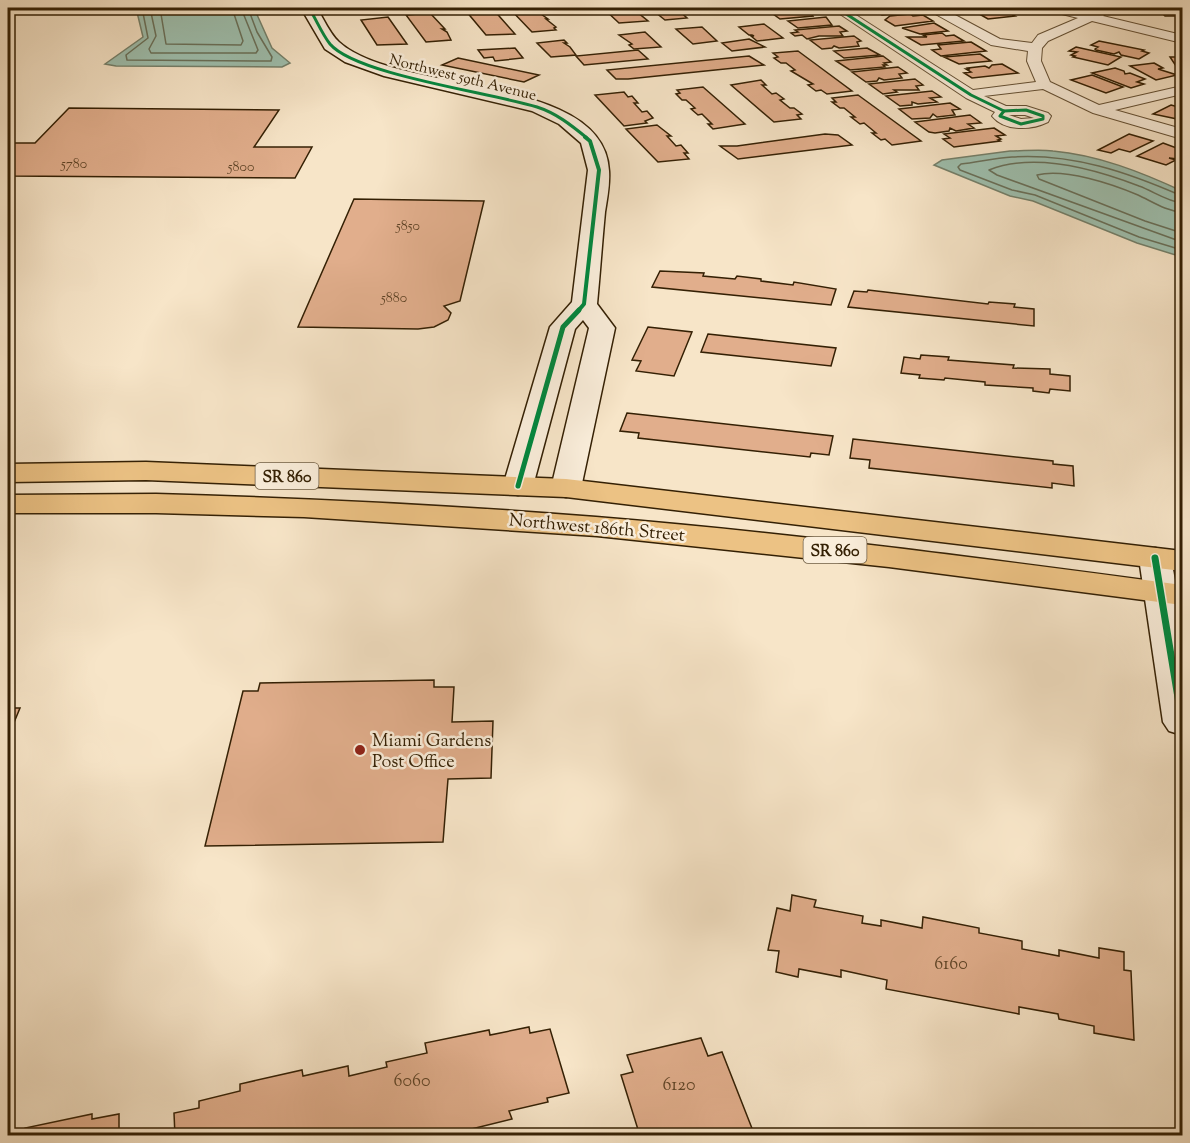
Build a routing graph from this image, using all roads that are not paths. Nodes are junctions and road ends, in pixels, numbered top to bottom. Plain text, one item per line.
1 (309, 8) edge
2 (837, 8) edge
3 (934, 8) edge
4 (1054, 8) edge
5 (1087, 13) edge
6 (1182, 30) edge
7 (1182, 39) edge
8 (1039, 43) junction
9 (1045, 85) junction
10 (1182, 90) edge
11 (971, 95) junction
12 (1098, 110) junction
13 (1004, 111) dead end
14 (1182, 134) edge
15 (584, 304) junction
16 (8, 473) edge
17 (518, 486) junction
18 (566, 488) junction
19 (622, 494) junction
20 (8, 504) edge
21 (439, 514) junction
22 (507, 519) junction
23 (1170, 576) edge
24 (1182, 722) edge

1 - 15 street, Northwest 59th Avenue
2 - 11 street
3 - 8 street
4 - 5 street
5 - 6 street
5 - 7 street
5 - 8 street
8 - 9 street
9 - 11 street
9 - 12 street
10 - 12 street
11 - 13 street
12 - 14 street
15 - 17 street
15 - 18 street
16 - 17 main road, Northwest 186th Street / SR 860
17 - 18 main road, Northwest 186th Street / SR 860
18 - 19 main road, Northwest 186th Street / SR 860
18 - 21 main road
19 - 22 main road
19 - 23 main road, Northwest 186th Street / SR 860
20 - 21 main road, Northwest 186th Street / SR 860
21 - 22 main road, Northwest 186th Street / SR 860
22 - 23 main road, Northwest 186th Street / SR 860
23 - 24 street

